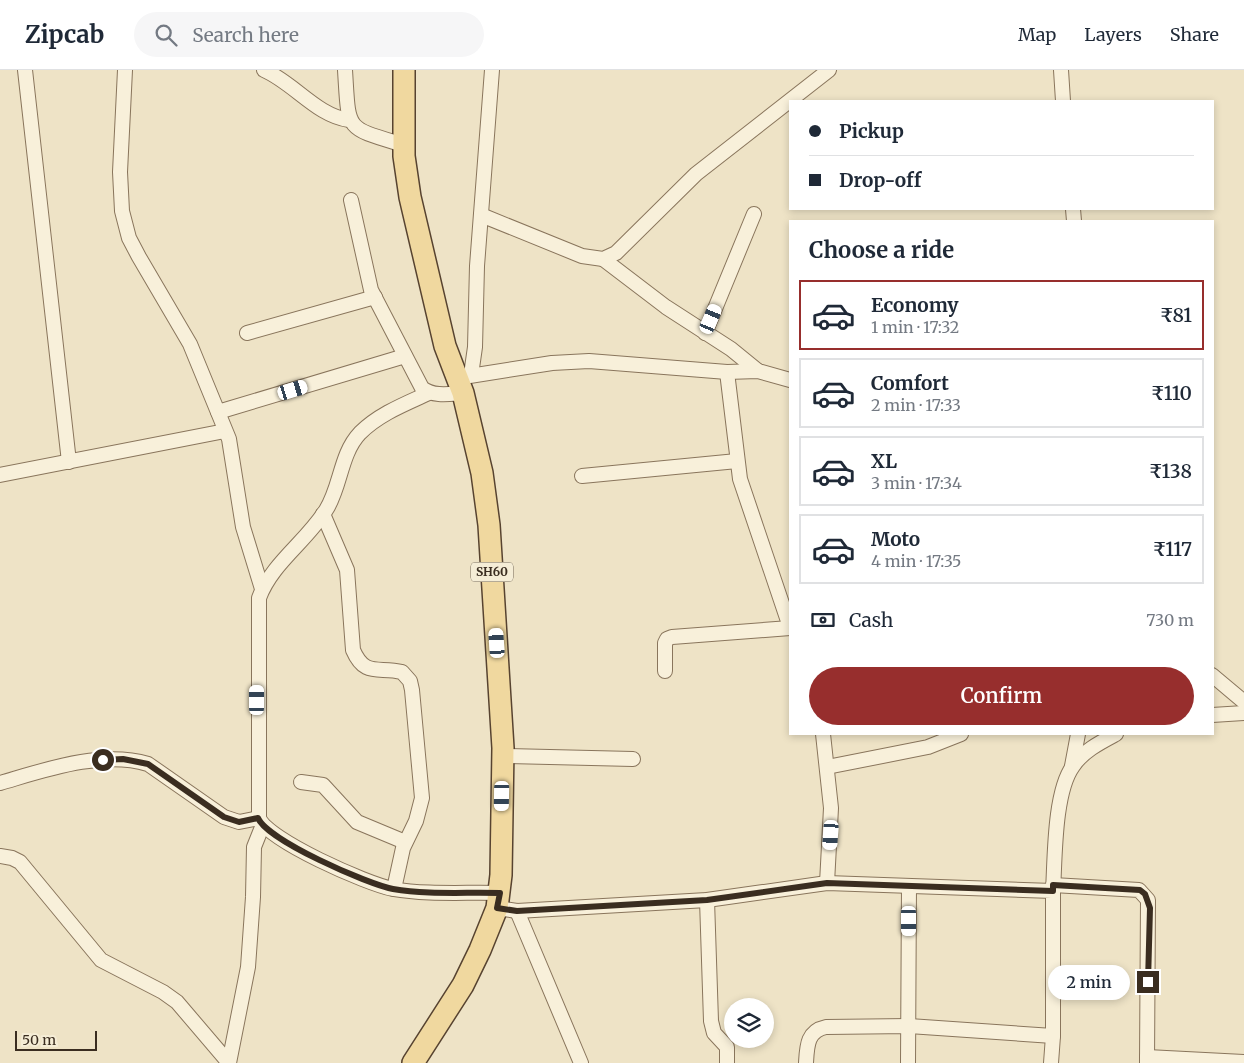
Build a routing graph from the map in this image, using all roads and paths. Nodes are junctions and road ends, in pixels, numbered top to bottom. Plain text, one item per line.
1 (25, 70) edge
2 (125, 70) edge
3 (264, 70) edge
4 (345, 70) edge
5 (404, 70) edge
6 (492, 70) edge
7 (828, 70) edge
8 (1061, 70) edge
9 (790, 100) edge
10 (1063, 100) edge
11 (789, 101) edge
12 (349, 120) junction
13 (404, 145) junction
14 (351, 200) dead end
15 (754, 214) dead end
16 (481, 215) junction
17 (603, 259) junction
18 (375, 297) junction
19 (247, 333) dead end
20 (706, 333) junction
21 (405, 356) junction
22 (727, 372) junction
23 (758, 372) junction
24 (789, 380) edge
25 (464, 382) junction
26 (429, 393) junction
27 (218, 412) junction
28 (225, 431) junction
29 (737, 461) junction
30 (69, 462) junction
31 (0, 474) edge
32 (582, 476) dead end
33 (323, 514) junction
34 (262, 589) junction
35 (789, 625) edge
36 (789, 628) edge
37 (665, 671) dead end
38 (1214, 677) edge
39 (1244, 702) edge
40 (1244, 713) edge
41 (1214, 715) edge
42 (823, 735) edge
43 (959, 735) edge
44 (1078, 735) edge
45 (1114, 735) edge
46 (503, 756) junction
47 (633, 760) dead end
48 (1072, 766) junction
49 (827, 767) junction
50 (301, 782) dead end
51 (0, 783) edge
52 (260, 822) junction
53 (405, 842) junction
54 (0, 856) edge
55 (827, 883) junction
56 (909, 886) junction
57 (1053, 888) junction
58 (394, 889) junction
59 (707, 900) junction
60 (505, 904) junction
61 (909, 1026) junction
62 (1053, 1036) junction
63 (1147, 1060) edge
64 (1244, 1062) edge
65 (229, 1063) edge
66 (413, 1063) edge
67 (581, 1063) edge
68 (727, 1063) edge
69 (806, 1063) edge
70 (908, 1063) edge
71 (1051, 1063) edge

1 - 30 street
2 - 27 street
3 - 12 street
4 - 12 street
5 - 13 main road, SH60
6 - 16 street
7 - 9 street
8 - 10 street
11 - 17 street
12 - 13 street
13 - 25 main road, SH60
14 - 18 street
15 - 20 street
16 - 17 street
16 - 25 street
17 - 20 street
18 - 19 street
18 - 21 street
20 - 23 street
21 - 26 street
21 - 27 street
22 - 23 street
22 - 25 street
22 - 29 street
23 - 24 street
25 - 26 street
25 - 46 main road, SH60
26 - 33 street
27 - 28 street
28 - 30 street
28 - 34 street
29 - 32 street
29 - 35 street
30 - 31 street
33 - 34 street
33 - 53 street
34 - 52 street
36 - 37 street
38 - 39 street
40 - 41 street
42 - 49 street
43 - 49 street
44 - 48 street
45 - 48 street
46 - 47 street
46 - 60 main road, SH60
48 - 57 street
49 - 55 street
50 - 53 street
51 - 52 street
52 - 58 street
52 - 65 street
53 - 58 street
54 - 65 street
55 - 56 street
55 - 59 street
56 - 57 street
56 - 61 street
57 - 62 street
57 - 63 street
58 - 60 street
59 - 60 street
59 - 68 street
60 - 66 main road, SH60
60 - 67 street
61 - 62 street
61 - 69 street
61 - 70 street
62 - 71 street
63 - 64 street

